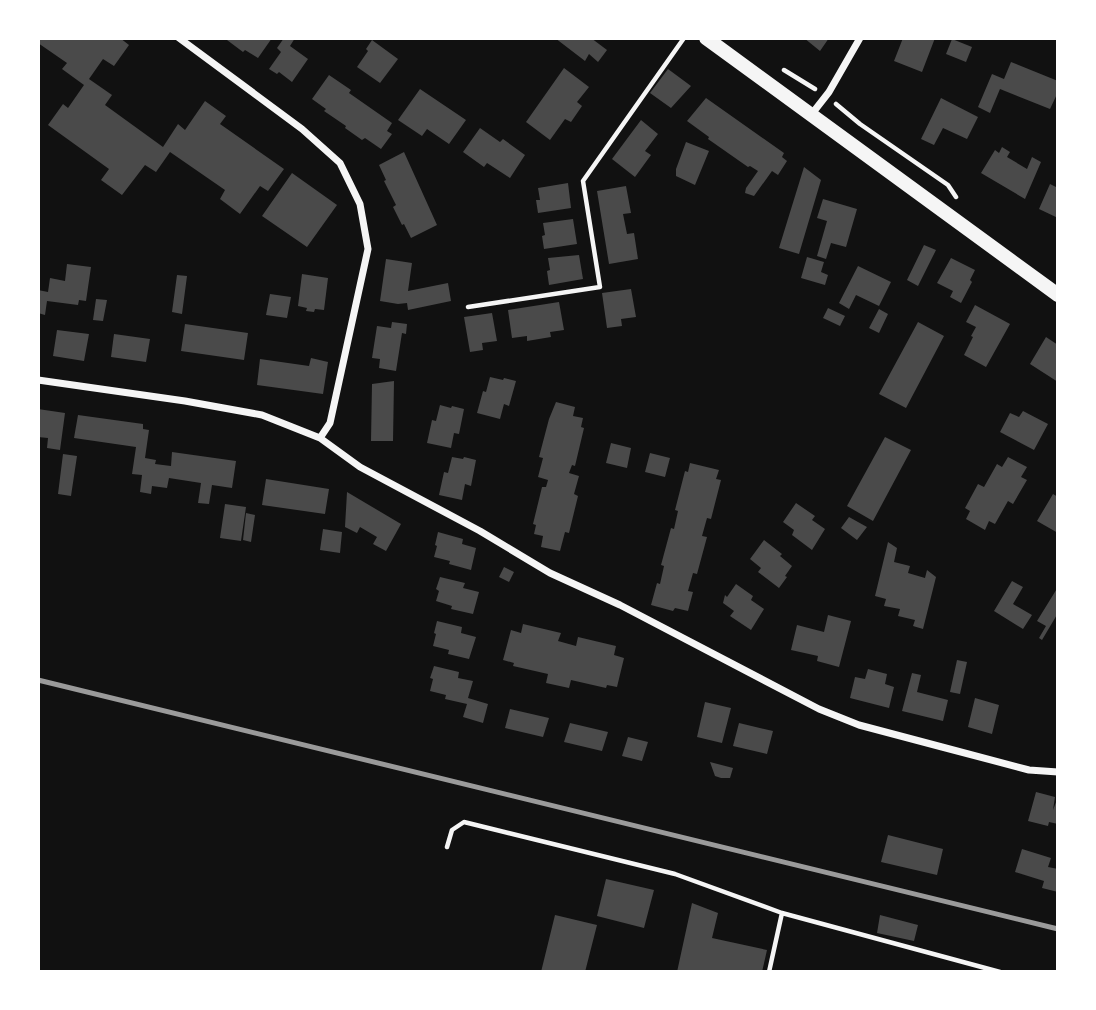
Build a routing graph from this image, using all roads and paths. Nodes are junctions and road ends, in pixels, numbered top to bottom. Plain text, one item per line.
1 (178, 38) edge
2 (684, 38) edge
3 (706, 38) edge
4 (860, 38) edge
5 (811, 115) junction
6 (1058, 295) edge
7 (468, 307) dead end
8 (38, 380) edge
9 (320, 438) junction
10 (1058, 772) edge
11 (447, 847) dead end
12 (782, 913) junction
13 (769, 971) edge
14 (1000, 971) edge

1 - 9 street
2 - 7 lane
3 - 5 main road
4 - 5 street
5 - 6 main road
8 - 9 street
9 - 10 street
11 - 12 path
12 - 13 path
12 - 14 path

